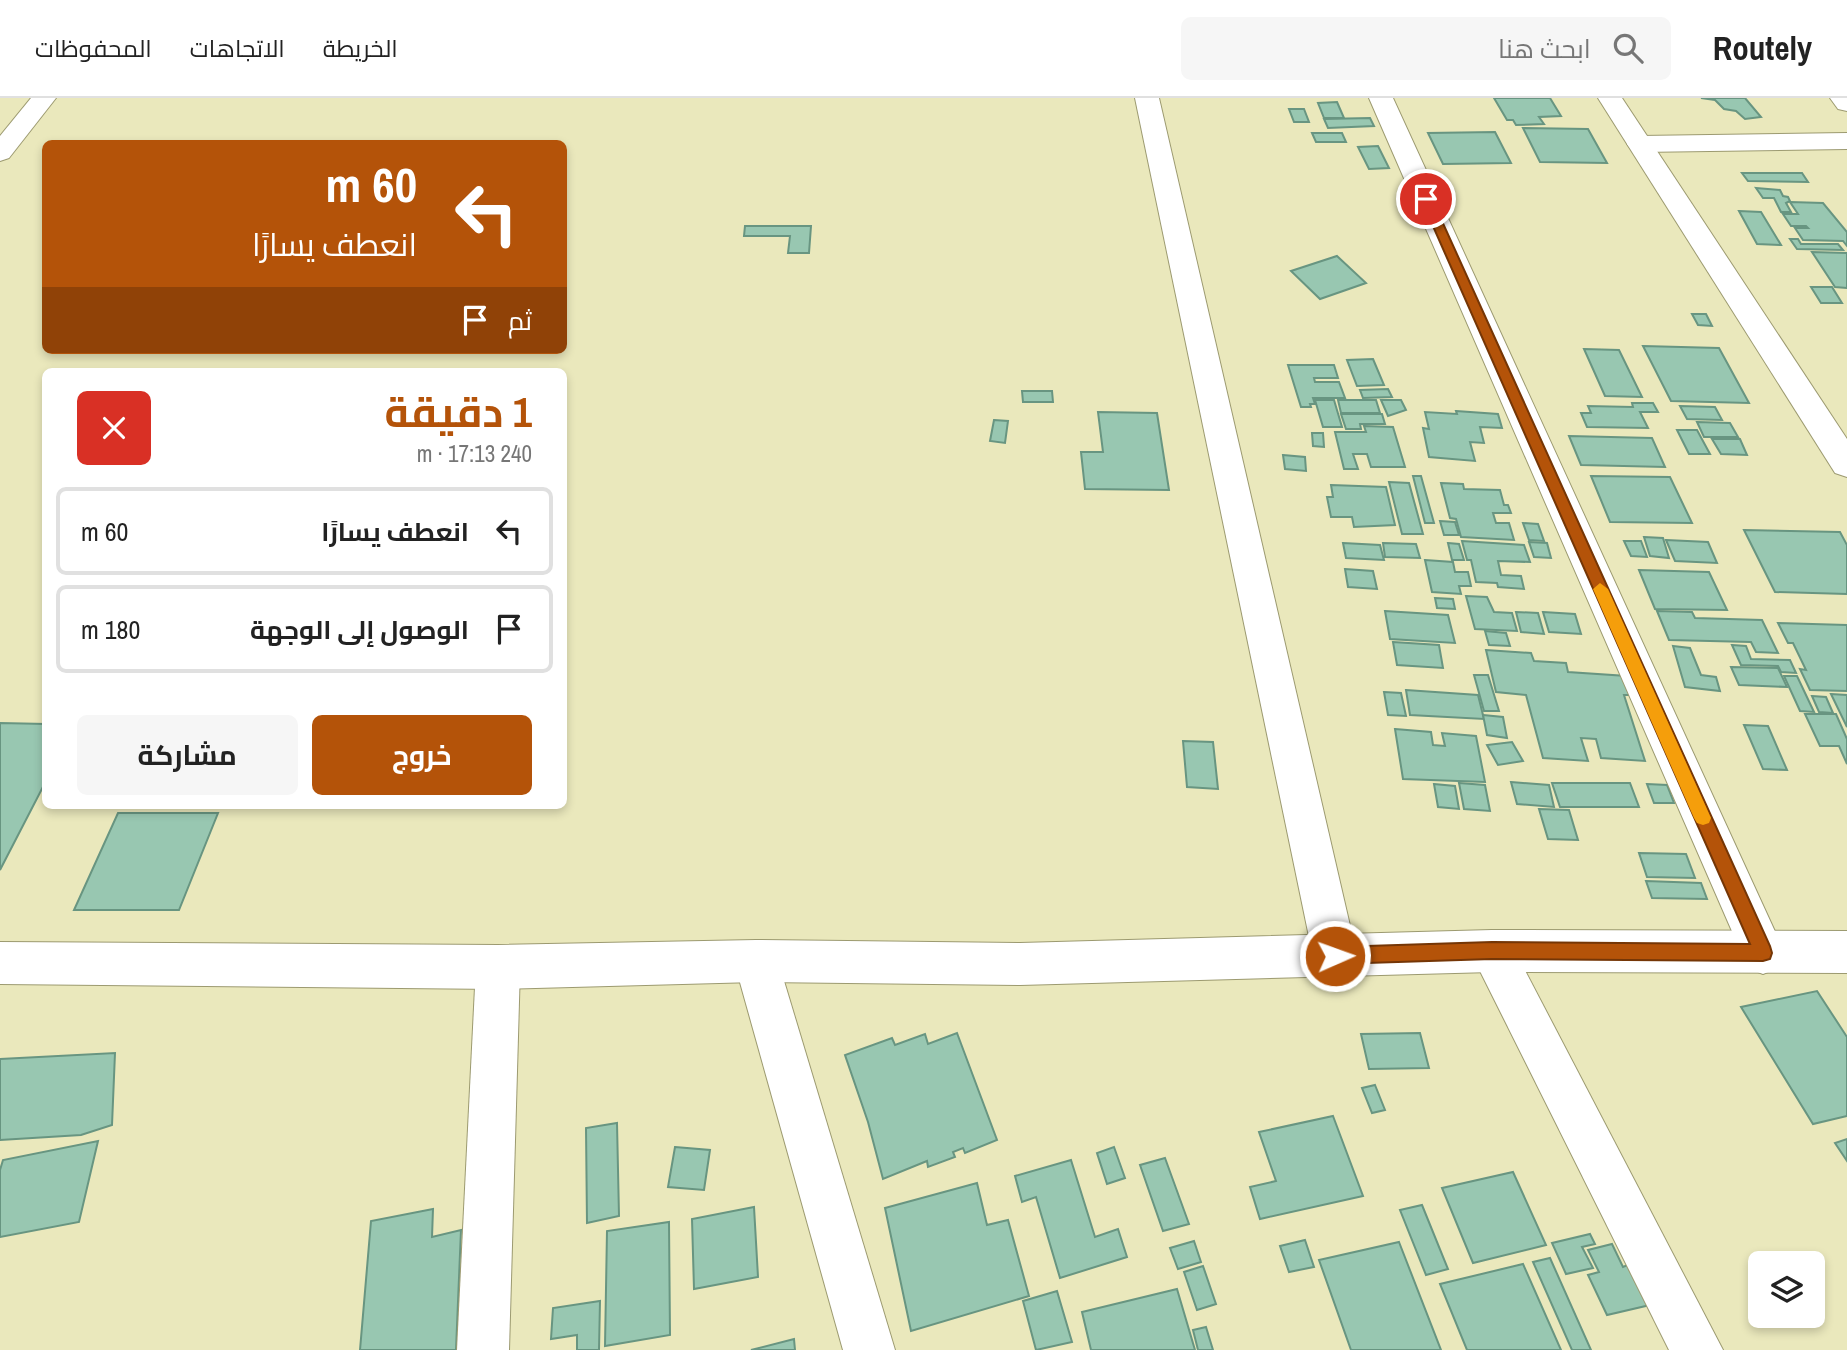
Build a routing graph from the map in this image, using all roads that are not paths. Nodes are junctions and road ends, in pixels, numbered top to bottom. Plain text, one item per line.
1 (1147, 98) edge
2 (1381, 98) edge
3 (1610, 98) edge
4 (1842, 98) edge
5 (1847, 104) edge
6 (38, 106) edge
7 (0, 115) edge
8 (1847, 141) edge
9 (1640, 144) junction
10 (0, 153) edge
11 (1846, 461) edge
12 (1492, 951) junction
13 (1847, 952) edge
14 (1763, 953) junction
15 (1335, 956) junction
16 (756, 961) junction
17 (0, 963) edge
18 (498, 967) junction
19 (484, 1350) edge
20 (869, 1350) edge
21 (1697, 1350) edge

1 - 15 street
2 - 14 street
3 - 9 street
4 - 5 street
6 - 7 street
6 - 10 street
8 - 9 street
9 - 11 street
12 - 14 street
12 - 15 street
12 - 21 street
13 - 14 street
15 - 16 street
16 - 18 street
16 - 20 street
17 - 18 street
18 - 19 street

